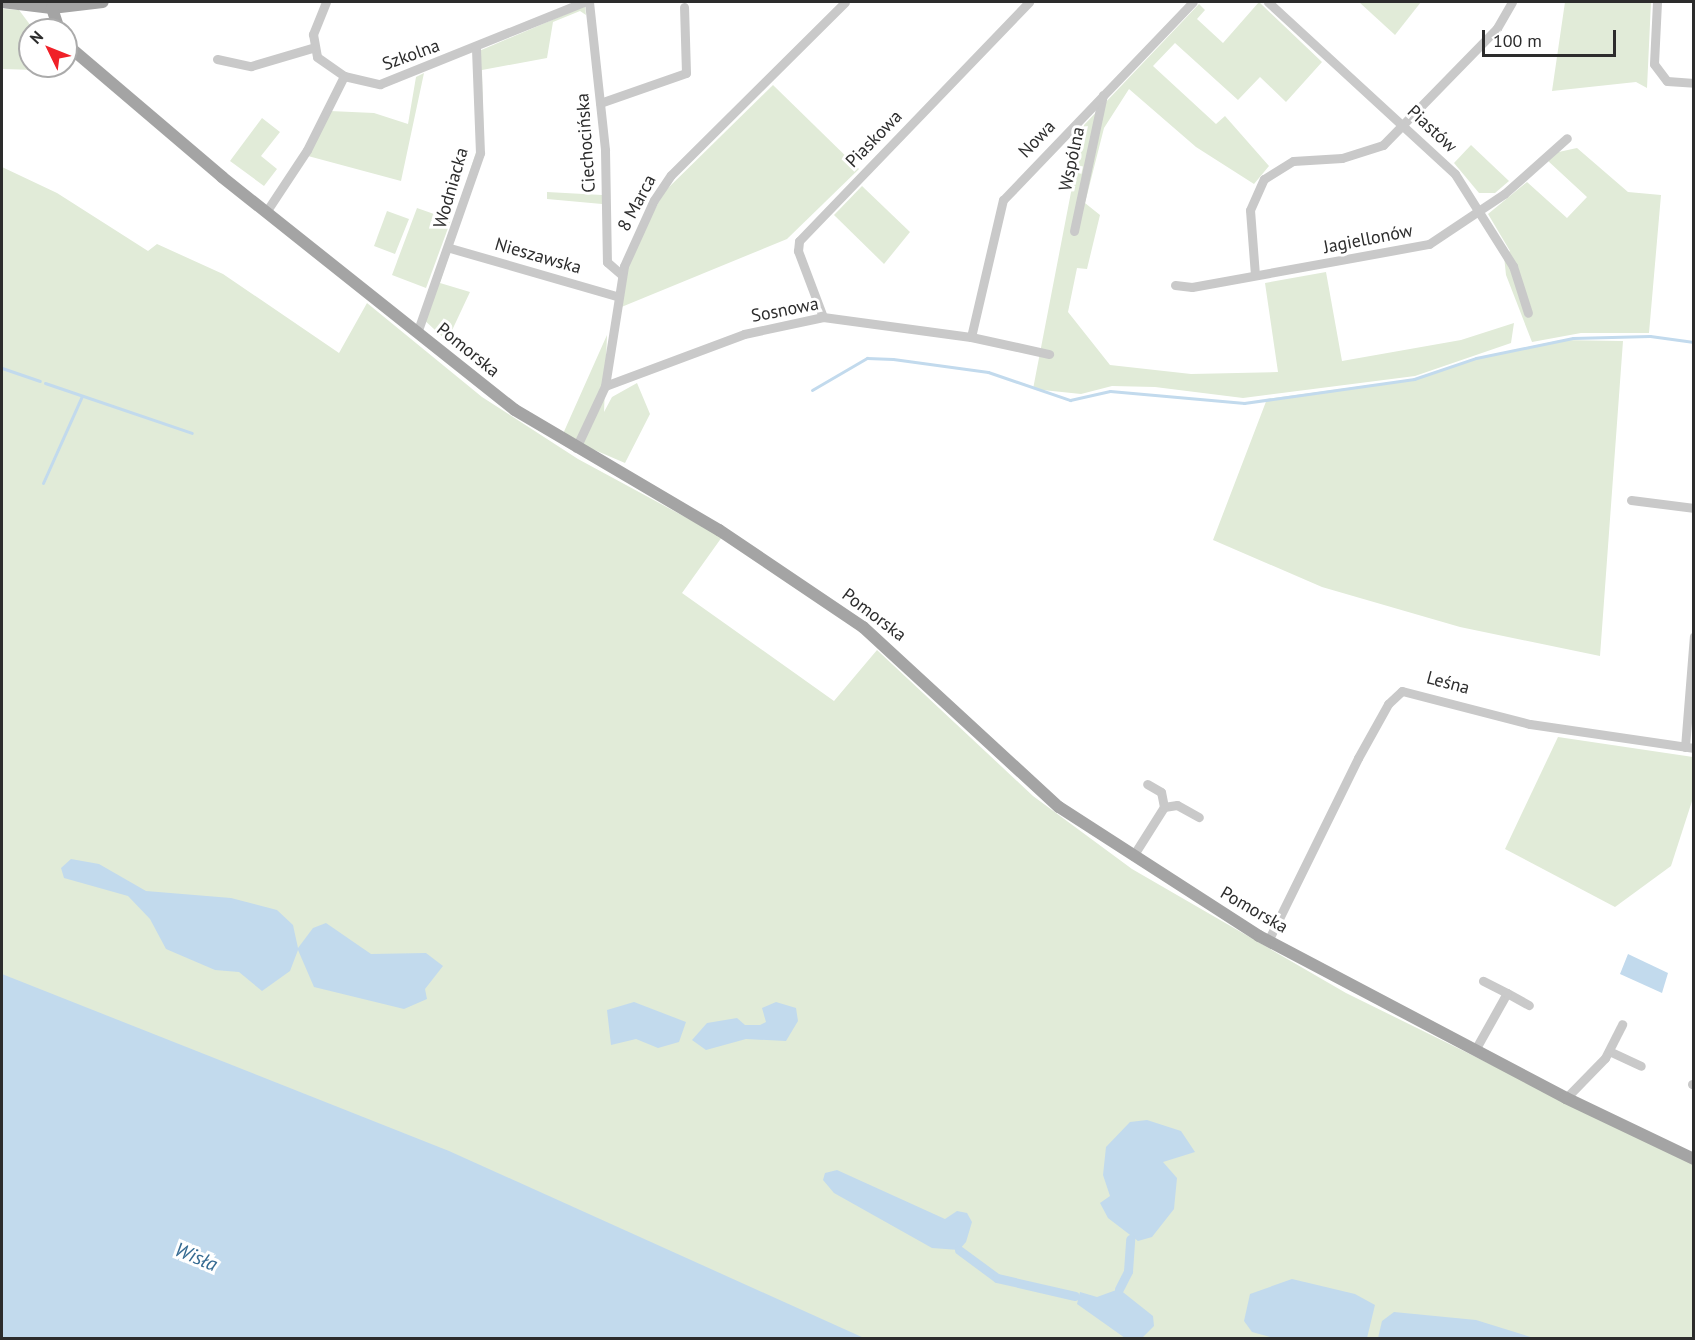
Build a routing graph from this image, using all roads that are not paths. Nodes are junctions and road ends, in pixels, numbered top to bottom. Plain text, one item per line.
1 (2, 2) edge
2 (103, 2) edge
3 (326, 2) edge
4 (584, 2) edge
5 (589, 2) edge
6 (843, 2) edge
7 (1029, 2) edge
8 (1193, 2) edge
9 (1268, 2) edge
10 (1512, 2) edge
11 (1657, 2) edge
12 (684, 7) dead end
13 (52, 8) junction
14 (55, 18) edge
15 (476, 47) junction
16 (312, 48) junction
17 (78, 54) edge
18 (217, 59) dead end
19 (344, 76) junction
20 (1694, 83) edge
21 (1103, 95) junction
22 (600, 104) junction
23 (1403, 125) junction
24 (1567, 138) dead end
25 (1483, 210) junction
26 (266, 212) junction
27 (1074, 231) dead end
28 (450, 248) junction
29 (621, 275) junction
30 (1255, 275) junction
31 (1174, 285) dead end
32 (616, 296) junction
33 (1528, 313) dead end
34 (823, 317) junction
35 (417, 333) junction
36 (972, 337) junction
37 (1049, 354) dead end
38 (605, 386) junction
39 (576, 448) junction
40 (1631, 500) dead end
41 (1694, 508) edge
42 (1694, 636) edge
43 (1689, 748) edge
44 (1148, 784) dead end
45 (1164, 807) junction
46 (1199, 817) dead end
47 (1133, 856) junction
48 (1268, 941) junction
49 (1482, 981) dead end
50 (1506, 993) junction
51 (1529, 1005) dead end
52 (1622, 1024) dead end
53 (1476, 1050) junction
54 (1609, 1051) junction
55 (1641, 1066) dead end
56 (1566, 1098) junction
57 (1693, 1158) edge

1 - 13 main road
2 - 13 main road
3 - 16 street
4 - 15 street, Szkolna
5 - 22 street, Ciechocińska
6 - 29 street, 8 Marca
7 - 34 street, Piaskowa
8 - 21 street, Nowa
9 - 23 street, Piastów
10 - 23 street
11 - 20 street
12 - 22 street
13 - 14 main road
15 - 19 street, Szkolna
15 - 28 street, Wodniacka
16 - 18 street
16 - 19 street
17 - 26 main road, Pomorska
19 - 26 street
21 - 27 street, Wspólna
21 - 36 street, Nowa
22 - 29 street, Ciechocińska
23 - 25 street, Piastów
23 - 30 street
24 - 25 street, Jagiellonów
25 - 30 street, Jagiellonów
25 - 33 street, Piastów
26 - 35 main road, Pomorska
28 - 32 street, Nieszawska
28 - 35 street, Wodniacka
29 - 32 street, 8 Marca
30 - 31 street, Jagiellonów
32 - 38 street, 8 Marca
34 - 36 street, Sosnowa
34 - 38 street, Sosnowa
35 - 39 main road, Pomorska
36 - 37 street, Sosnowa
38 - 39 street, 8 Marca
39 - 47 main road, Pomorska
40 - 41 street
42 - 43 street
43 - 48 street, Leśna
44 - 45 street
45 - 46 street
45 - 47 street
47 - 48 main road, Pomorska
48 - 53 main road, Pomorska
49 - 50 street
50 - 51 street
50 - 53 street
52 - 54 street
53 - 56 main road, Pomorska
54 - 55 street
54 - 56 street
56 - 57 main road, Pomorska

